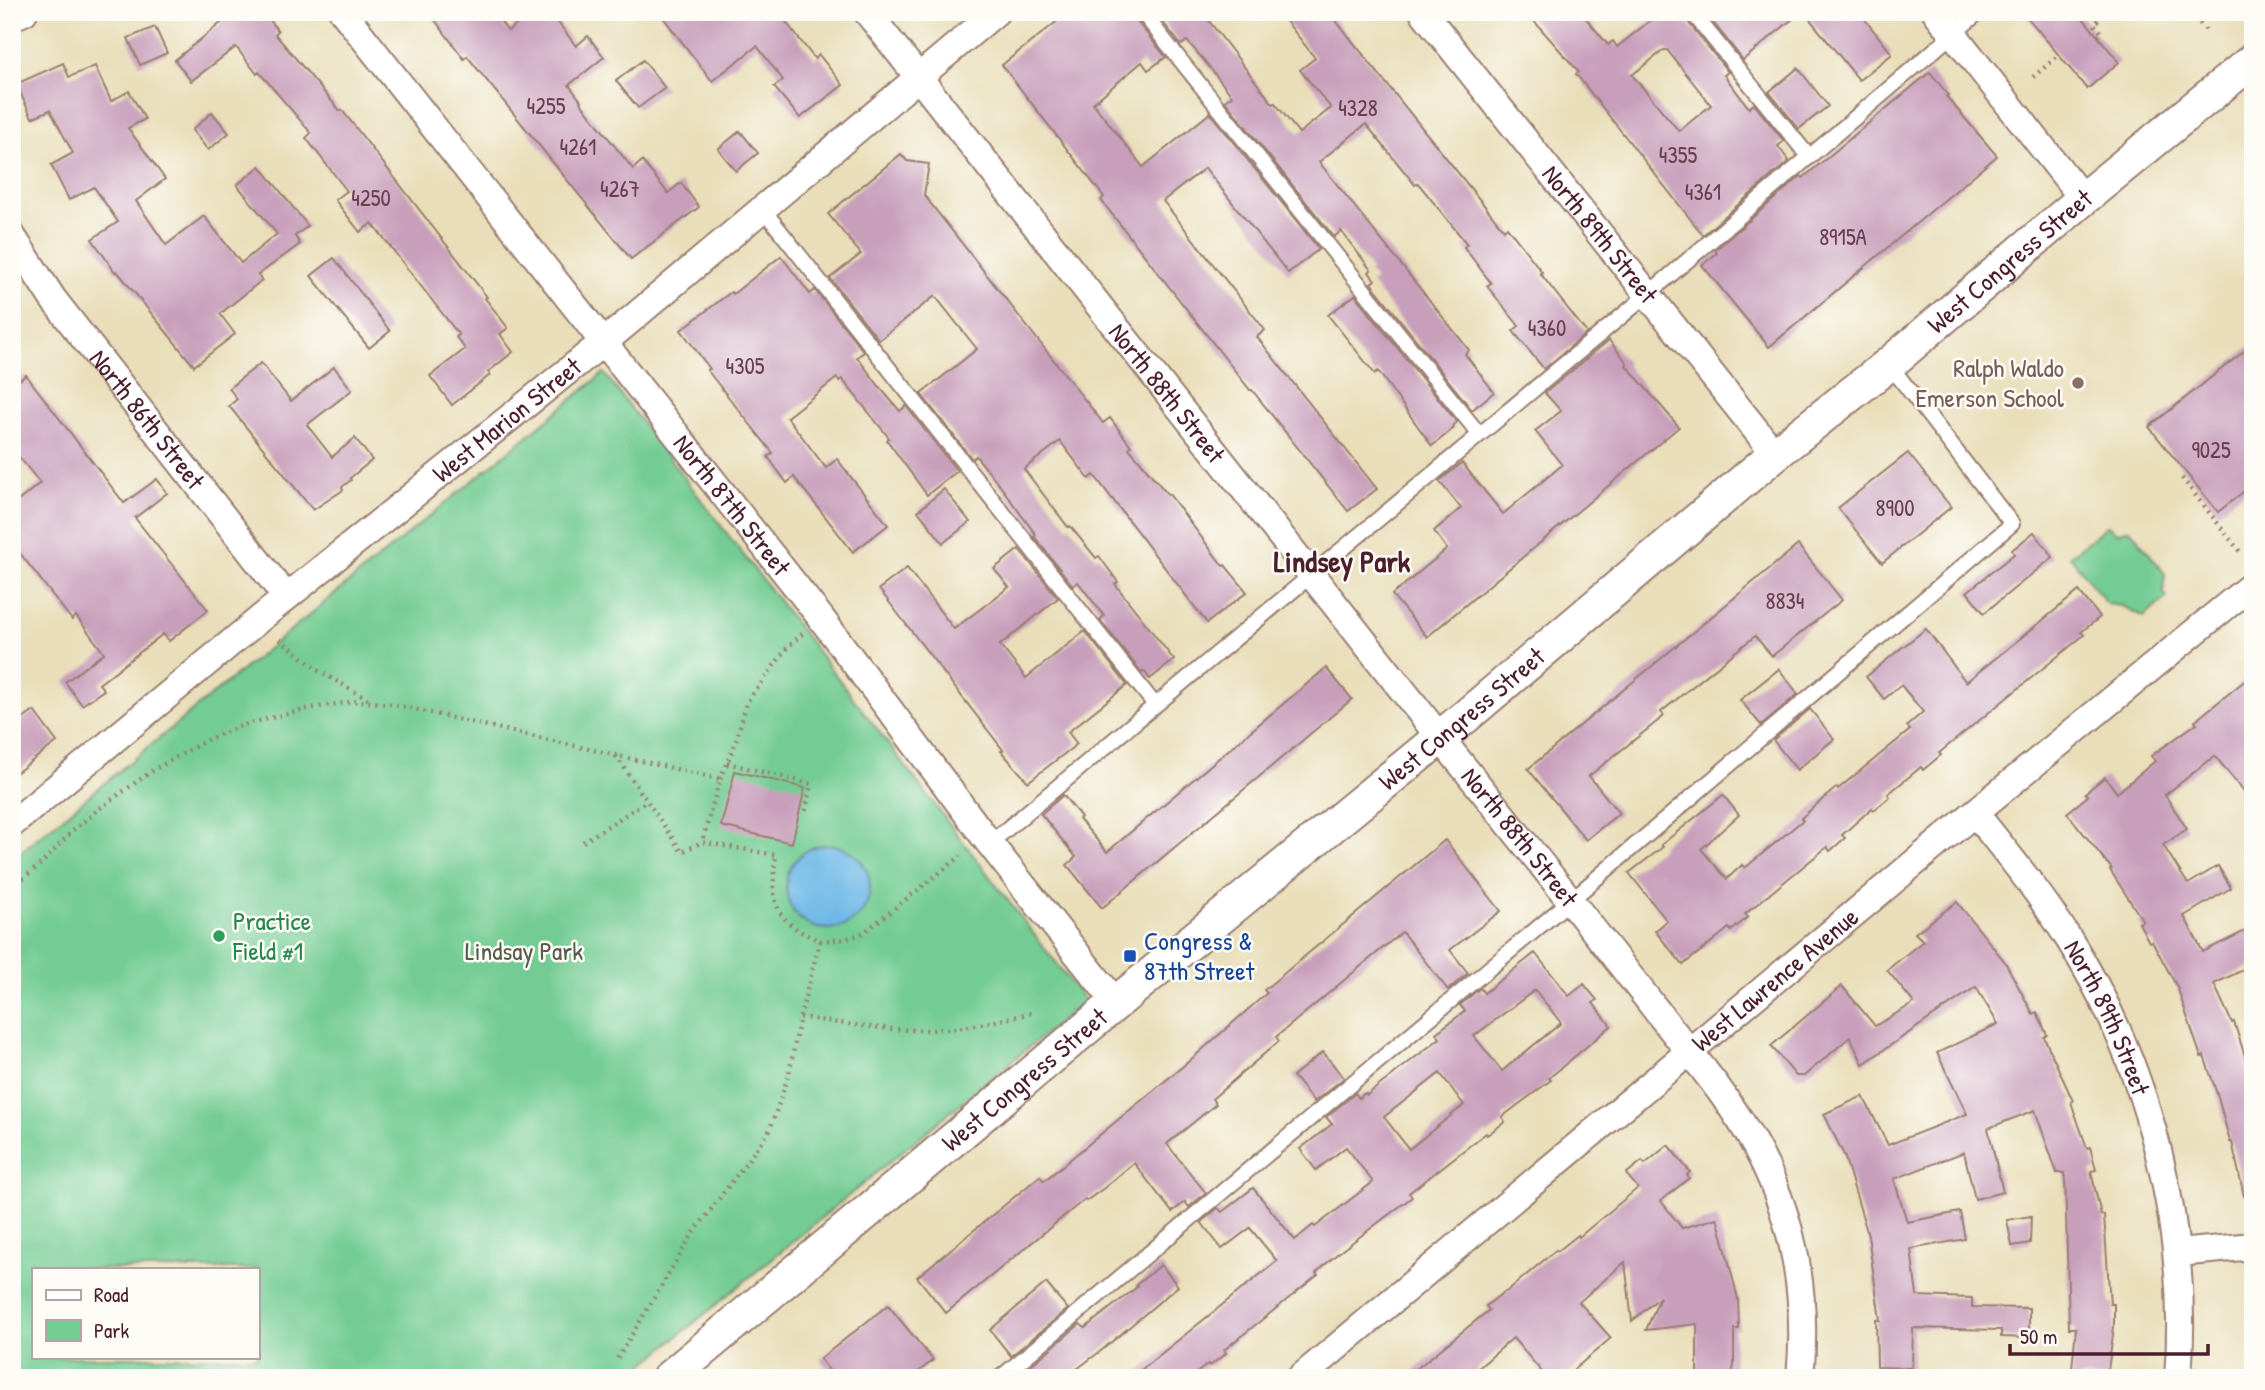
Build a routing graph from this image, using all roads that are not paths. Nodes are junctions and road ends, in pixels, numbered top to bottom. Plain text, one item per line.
1 (24, 12) edge
2 (343, 12) edge
3 (867, 12) edge
4 (996, 12) edge
5 (1142, 12) edge
6 (1423, 12) edge
7 (1692, 12) edge
8 (1936, 12) edge
9 (1979, 12) edge
10 (12, 17) edge
11 (1953, 34) junction
12 (2253, 60) edge
13 (919, 77) junction
14 (1808, 157) junction
15 (2083, 199) junction
16 (762, 208) junction
17 (12, 236) edge
18 (1647, 295) junction
19 (602, 343) junction
20 (1889, 364) junction
21 (1479, 434) junction
22 (1775, 454) junction
23 (1310, 575) junction
24 (2253, 584) edge
25 (286, 597) junction
26 (1155, 705) junction
27 (1440, 738) junction
28 (1975, 813) junction
29 (12, 824) edge
30 (989, 844) junction
31 (1571, 900) junction
32 (1116, 1003) junction
33 (1689, 1053) junction
34 (2253, 1246) edge
35 (2178, 1253) junction
36 (669, 1378) edge
37 (1000, 1378) edge
38 (1300, 1378) edge
39 (1800, 1378) edge
40 (2178, 1378) edge

1 - 10 street
2 - 19 street, North 87th Street
3 - 13 street, North 88th Street
4 - 13 street, West Marion Street
5 - 21 lane
6 - 18 street, North 89th Street
7 - 14 lane
8 - 11 street
9 - 11 lane
11 - 14 lane
11 - 15 street
12 - 15 street, West Congress Street
13 - 16 street, West Marion Street
13 - 23 street, North 88th Street
14 - 18 lane
15 - 20 street, West Congress Street
16 - 19 street, West Marion Street
16 - 26 lane
17 - 25 street, North 86th Street
18 - 21 lane
18 - 22 street, North 89th Street
19 - 25 street, West Marion Street
19 - 30 street, North 87th Street
20 - 22 street, West Congress Street
20 - 31 lane
21 - 23 lane
22 - 27 street, West Congress Street
23 - 26 lane
23 - 27 street, North 88th Street
24 - 28 street, West Lawrence Avenue
25 - 29 street, West Marion Street
26 - 30 lane
27 - 31 street, North 88th Street
27 - 32 street, West Congress Street
28 - 33 street, West Lawrence Avenue
28 - 35 street, North 89th Street
30 - 32 street, North 87th Street
31 - 33 street, North 88th Street
31 - 37 lane
32 - 36 street, West Congress Street
33 - 38 street, West Lawrence Avenue
33 - 39 street, North 88th Street
34 - 35 street
35 - 40 street, North 89th Street

